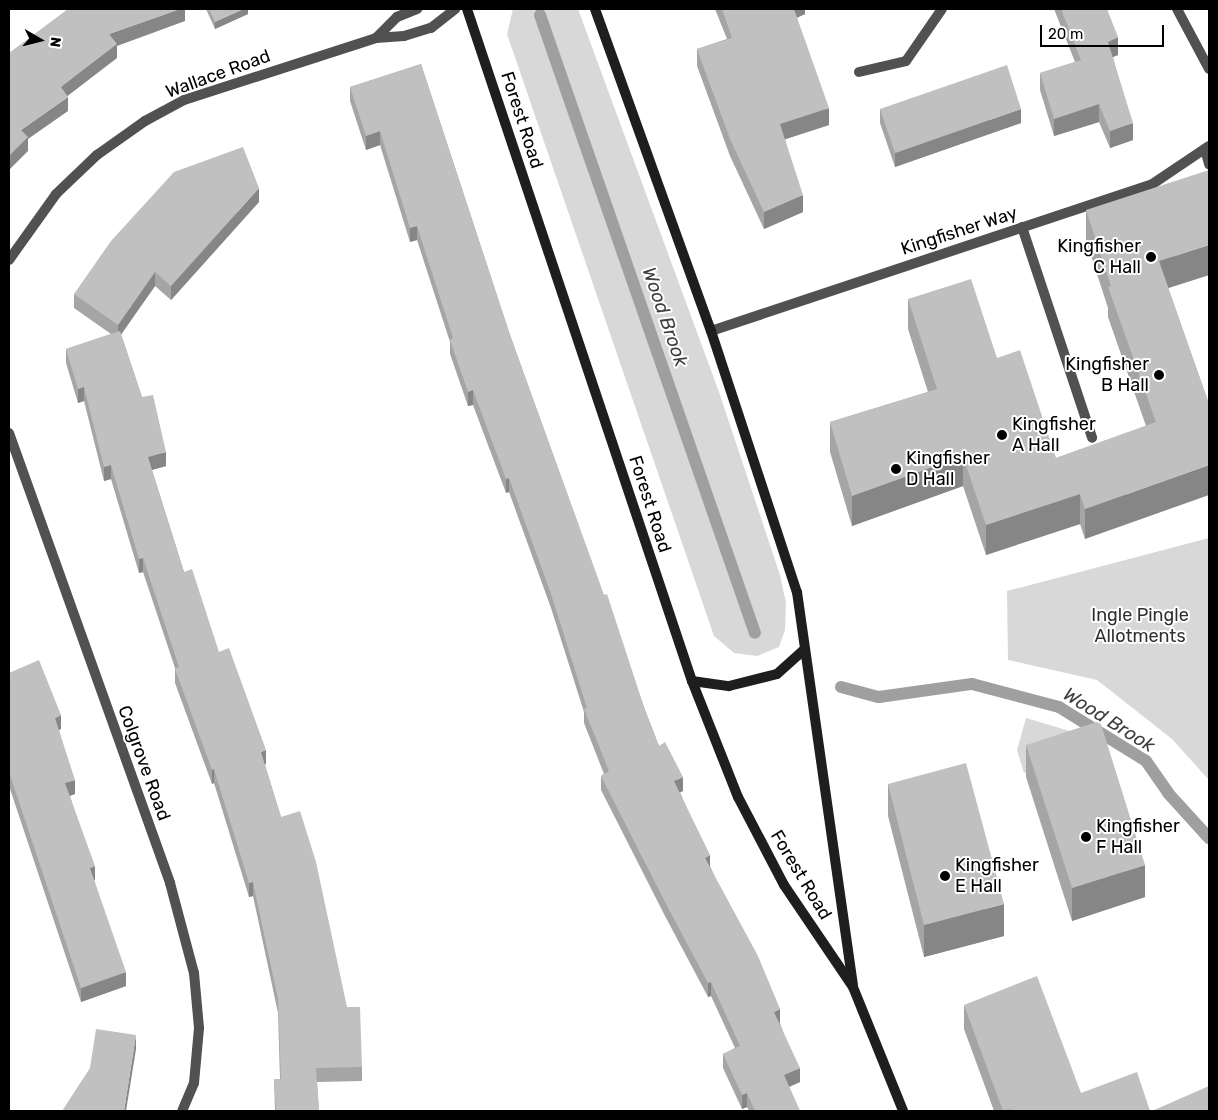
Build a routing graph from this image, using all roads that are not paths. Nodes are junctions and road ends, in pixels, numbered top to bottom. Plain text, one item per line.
1 (417, 9) edge
2 (455, 9) edge
3 (467, 9) edge
4 (595, 9) edge
5 (942, 9) edge
6 (1177, 9) edge
7 (376, 38) junction
8 (1209, 69) edge
9 (859, 72) dead end
10 (1207, 148) edge
11 (1209, 164) edge
12 (1022, 227) junction
13 (9, 260) edge
14 (711, 331) junction
15 (9, 433) edge
16 (1092, 438) dead end
17 (804, 650) junction
18 (692, 682) junction
19 (853, 987) junction
20 (182, 1111) edge
21 (902, 1111) edge

1 - 7 street, Wallace Road
2 - 7 street, Wallace Road
3 - 18 main road, Forest Road
4 - 14 main road, Forest Road
5 - 9 street
6 - 8 street
7 - 13 street, Wallace Road
10 - 11 street
10 - 12 street, Kingfisher Way
12 - 14 street, Kingfisher Way
12 - 16 street
14 - 17 main road, Forest Road
15 - 20 street, Colgrove Road
17 - 18 main road
17 - 19 main road, Forest Road
18 - 19 main road, Forest Road
19 - 21 main road, Forest Road

